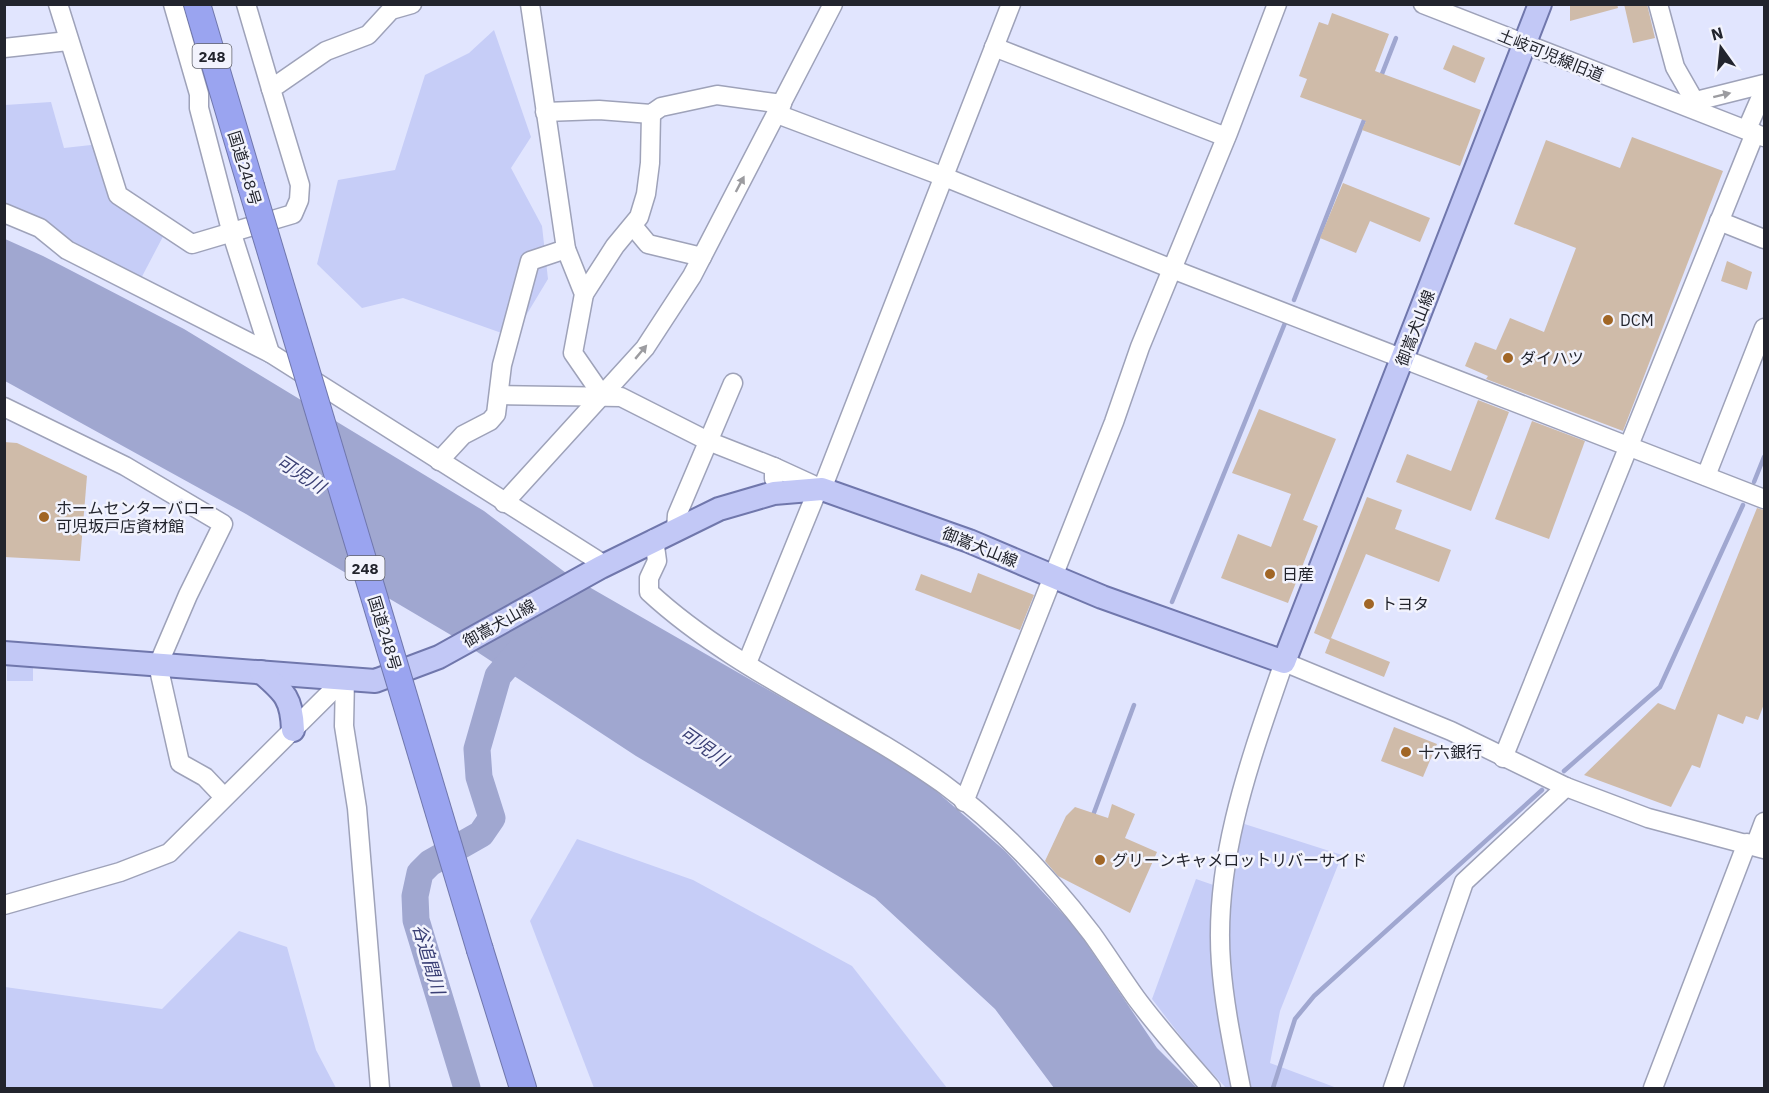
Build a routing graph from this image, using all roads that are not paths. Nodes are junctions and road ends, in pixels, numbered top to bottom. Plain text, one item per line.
1 (58, 4) edge
2 (173, 4) edge
3 (197, 4) edge
4 (206, 4) edge
5 (246, 4) edge
6 (412, 4) edge
7 (530, 4) edge
8 (832, 4) edge
9 (1011, 4) edge
10 (1277, 4) edge
11 (1423, 4) edge
12 (1540, 4) edge
13 (1658, 4) edge
14 (68, 41) junction
15 (1524, 45) junction
16 (994, 46) junction
17 (4, 48) edge
18 (1764, 84) edge
19 (272, 89) junction
20 (1764, 90) edge
21 (1687, 104) junction
22 (228, 108) junction
23 (779, 109) junction
24 (544, 112) junction
25 (651, 114) junction
26 (1755, 133) edge
27 (1226, 137) junction
28 (942, 176) junction
29 (4, 213) edge
30 (1719, 221) junction
31 (633, 226) junction
32 (232, 234) junction
33 (1764, 239) edge
34 (566, 249) junction
35 (702, 257) junction
36 (1172, 269) junction
37 (584, 294) junction
38 (1764, 328) edge
39 (270, 354) junction
40 (1403, 360) junction
41 (733, 383) dead end
42 (500, 395) junction
43 (602, 395) junction
44 (4, 407) edge
45 (708, 441) junction
46 (1629, 446) junction
47 (439, 461) junction
48 (774, 467) junction
49 (1706, 477) junction
50 (820, 489) junction
51 (774, 493) junction
52 (1764, 499) edge
53 (504, 503) junction
54 (676, 528) junction
55 (654, 539) junction
56 (601, 567) junction
57 (1054, 578) junction
58 (4, 653) edge
59 (1284, 662) junction
60 (747, 663) junction
61 (159, 665) junction
62 (261, 672) junction
63 (345, 678) junction
64 (293, 730) junction
65 (1503, 758) junction
66 (1566, 787) junction
67 (224, 797) junction
68 (964, 802) junction
69 (1764, 822) edge
70 (1756, 846) edge
71 (4, 905) edge
72 (380, 1089) edge
73 (524, 1089) edge
74 (1211, 1089) edge
75 (1241, 1089) edge
76 (1393, 1089) edge
77 (1653, 1089) edge

1 - 14 street
2 - 32 street
3 - 22 highway, 国道248号 / 248
4 - 22 highway, 国道248号 / 248
5 - 19 street
6 - 19 street
7 - 24 street
8 - 23 street
9 - 16 street
10 - 27 street
11 - 15 street, 土岐可児線旧道
12 - 15 main road, 御嵩犬山線
13 - 21 street
14 - 17 street
14 - 32 street
15 - 21 street, 土岐可児線旧道
15 - 40 main road, 御嵩犬山線
16 - 27 street
16 - 28 street
21 -> 18 street
19 - 32 street
20 - 26 street
21 - 26 street, 土岐可児線旧道
22 - 73 highway, 国道248号 / 248, bridge
23 - 25 street
23 - 28 street
35 -> 23 street
24 - 25 street
24 - 34 street
25 - 31 street
26 - 30 street
27 - 36 street
28 - 36 street
28 - 50 street
29 - 39 street
30 - 33 street
30 - 46 street
31 - 35 street
31 - 37 street
32 - 39 street
34 - 37 street
34 - 42 street
43 -> 35 street
36 - 40 street
36 - 57 street
37 - 43 street
38 - 49 street
39 - 47 street
40 - 46 street
40 - 59 main road, 御嵩犬山線
41 - 45 street
42 - 43 street
42 - 47 street
43 - 45 street
43 - 53 street
44 - 61 street
45 - 48 street
45 - 54 street
46 - 49 street
46 - 65 street
47 - 53 street
48 - 50 street
48 - 51 street
49 - 52 street
50 - 51 main road, 御嵩犬山線
50 - 57 main road, 御嵩犬山線
50 - 60 street
51 - 54 main road, 御嵩犬山線
53 - 56 street
54 - 55 main road, 御嵩犬山線
55 - 56 main road, 御嵩犬山線
55 - 60 street
56 - 63 main road, 御嵩犬山線
57 - 59 main road, 御嵩犬山線
57 - 68 street
58 - 61 main road, 御嵩犬山線
59 - 65 street
59 - 75 street
60 - 68 street
61 - 62 main road, 御嵩犬山線
61 - 67 street
62 - 63 main road, 御嵩犬山線
62 - 64 main road
63 - 64 street
63 - 72 street
64 - 67 street
65 - 66 street
66 - 70 street
66 - 76 street
67 - 71 street
68 - 74 street
69 - 70 street
70 - 77 street

